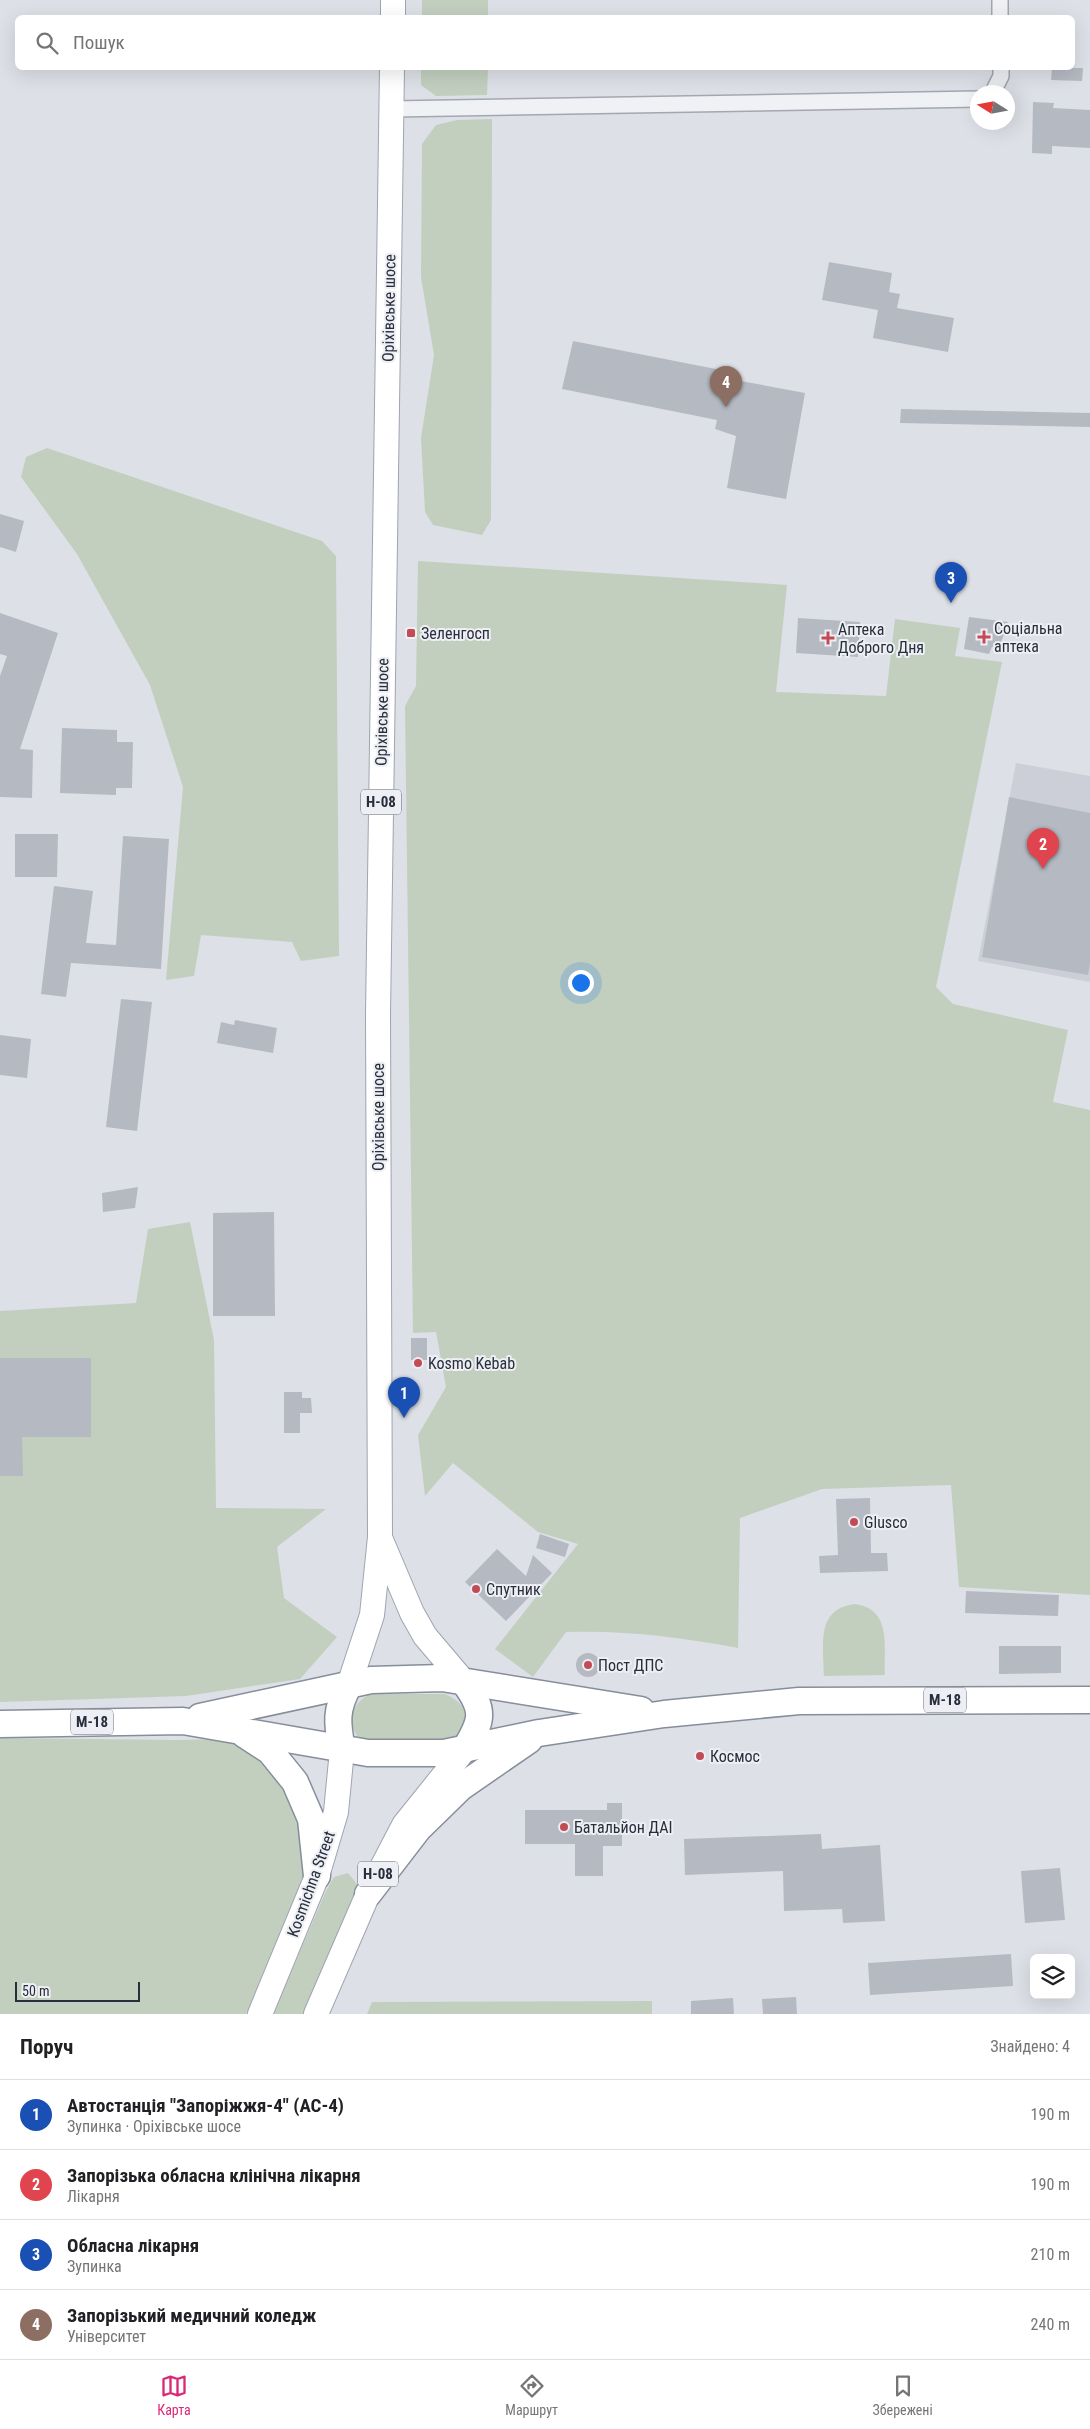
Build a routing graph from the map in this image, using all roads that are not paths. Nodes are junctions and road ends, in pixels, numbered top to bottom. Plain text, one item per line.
1 (393, 0) edge
2 (1000, 0) edge
3 (393, 15) edge
4 (1000, 15) edge
5 (392, 70) edge
6 (1001, 70) edge
7 (998, 85) edge
8 (970, 99) edge
9 (392, 109) junction
10 (380, 1538) junction
11 (464, 1682) junction
12 (349, 1685) junction
13 (1090, 1700) edge
14 (664, 1714) junction
15 (183, 1721) junction
16 (0, 1724) edge
17 (237, 1729) junction
18 (540, 1734) junction
19 (465, 1749) junction
20 (342, 1750) junction
21 (317, 1876) junction
22 (368, 1894) junction
23 (260, 2014) edge
24 (316, 2014) edge

1 - 3 main road
2 - 4 street
5 - 9 main road, Оріхівське шосе / Н-08
6 - 7 street
8 - 9 street
9 - 10 main road, Оріхівське шосе / Н-08
10 - 11 main road, Оріхівське шосе / Н-08
10 - 12 main road, Оріхівське шосе / Н-08
11 - 12 highway, М-18
11 - 14 highway, М-18
11 - 19 highway, Н-08
12 - 15 highway, М-18
12 - 20 highway, Н-08
13 - 14 highway, М-18
14 - 18 highway, М-18
15 - 16 highway, М-18
15 - 17 highway, М-18
17 - 20 highway, М-18
17 - 21 highway
18 - 19 highway, М-18
18 - 22 highway
19 - 20 highway, М-18
19 - 22 main road, Н-08
20 - 21 main road, Kosmichna Street / Н-08
21 - 23 main road, Kosmichna Street / Н-08
22 - 24 main road, Н-08

